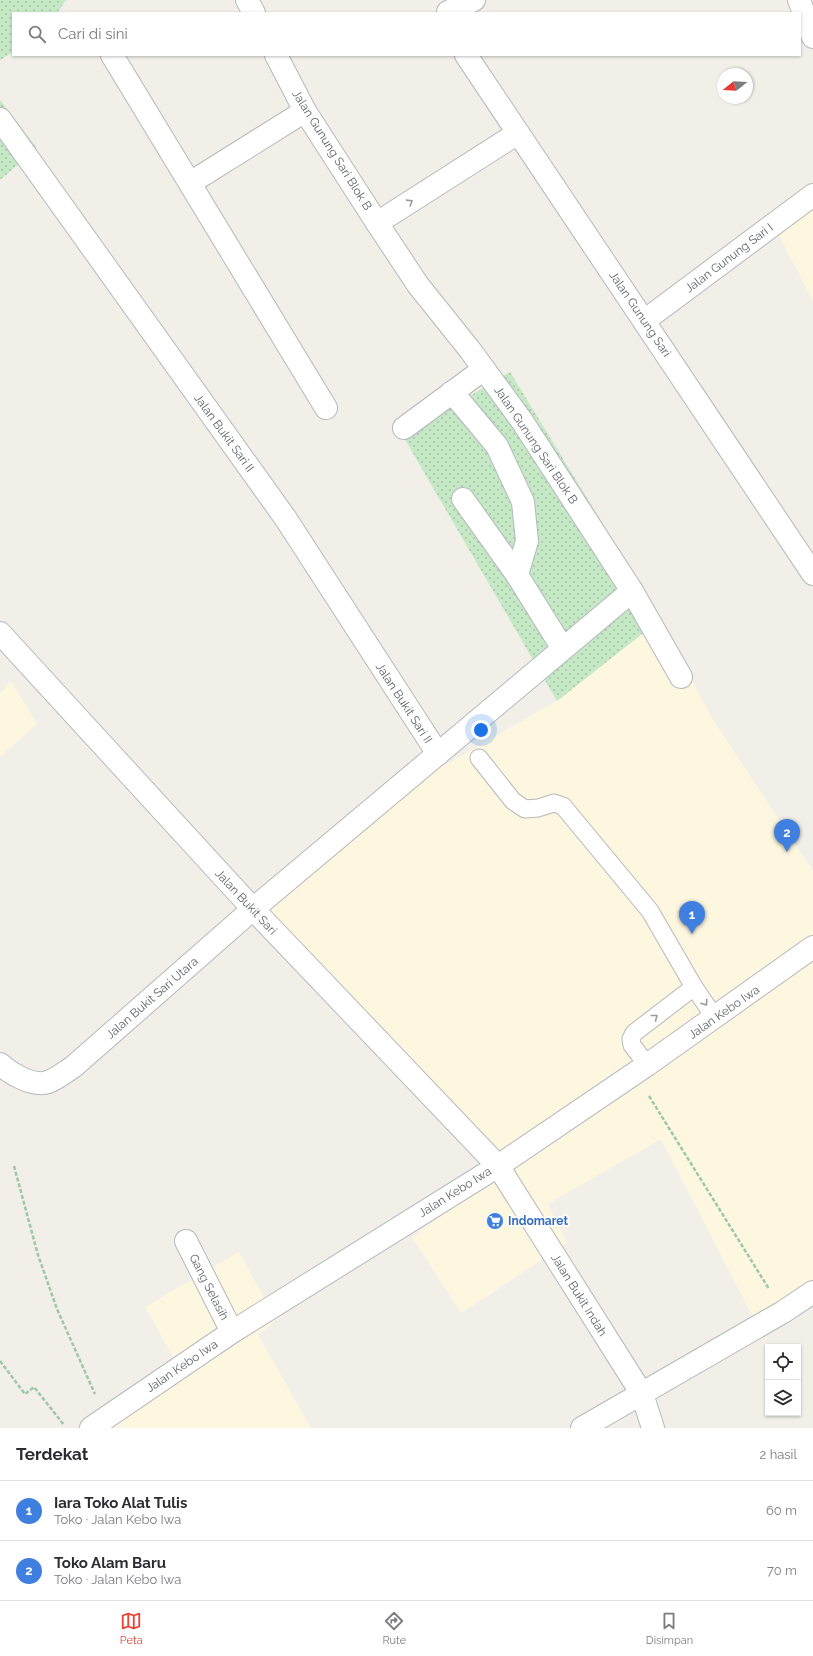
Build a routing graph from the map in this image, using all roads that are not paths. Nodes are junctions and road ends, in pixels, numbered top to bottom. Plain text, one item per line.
1 (248, 0) edge
2 (474, 0) edge
3 (799, 0) edge
4 (446, 8) edge
5 (254, 12) edge
6 (813, 37) edge
7 (113, 56) edge
8 (277, 56) edge
9 (467, 56) edge
10 (305, 111) junction
11 (0, 119) edge
12 (518, 133) junction
13 (190, 183) junction
14 (813, 195) edge
15 (377, 223) junction
16 (644, 321) junction
17 (484, 369) junction
18 (452, 392) junction
19 (326, 408) dead end
20 (404, 428) dead end
21 (463, 499) dead end
22 (813, 574) edge
23 (516, 575) junction
24 (632, 591) junction
25 (0, 633) edge
26 (563, 649) junction
27 (681, 677) dead end
28 (438, 754) junction
29 (479, 758) dead end
30 (253, 909) junction
31 (813, 947) edge
32 (694, 987) junction
33 (715, 1018) junction
34 (0, 1064) edge
35 (641, 1069) junction
36 (498, 1166) junction
37 (186, 1242) dead end
38 (813, 1292) edge
39 (232, 1332) junction
40 (642, 1394) junction
41 (99, 1423) edge
42 (582, 1428) edge
43 (653, 1428) edge

1 - 5 street
2 - 4 street
3 - 6 street
7 - 13 street
8 - 10 street, Jalan Gunung Sari Blok B
9 - 12 street, Jalan Gunung Sari
10 - 13 street
10 - 15 street, Jalan Gunung Sari Blok B
11 - 28 street, Jalan Bukit Sari II
15 -> 12 street, Jalan Gunung Sari Blok B
12 - 16 street, Jalan Gunung Sari
13 - 19 street
14 - 16 street, Jalan Gunung Sari I
15 - 17 street, Jalan Gunung Sari Blok B
16 - 22 street, Jalan Gunung Sari
17 - 18 street
17 - 24 street, Jalan Gunung Sari Blok B
18 - 20 street
18 - 23 street
21 - 23 street
23 - 26 street
24 - 26 street, Jalan Bukit Sari II
24 - 27 street, Jalan Gunung Sari Blok B
25 - 30 street, Jalan Bukit Sari
26 - 28 street, Jalan Bukit Sari II
28 - 30 street, Jalan Bukit Sari II
29 - 32 lane
30 - 34 street, Jalan Bukit Sari Utara
30 - 36 street, Jalan Bukit Sari
31 - 33 street, Jalan Kebo Iwa
32 -> 33 lane
35 -> 32 lane
33 - 35 street, Jalan Kebo Iwa
35 - 36 street, Jalan Kebo Iwa
36 - 39 street, Jalan Kebo Iwa
36 - 40 street, Jalan Bukit Indah
37 - 39 street, Gang Selasih
38 - 40 street
39 - 41 street, Jalan Kebo Iwa
40 - 42 street
40 - 43 street, Jalan Bukit Indah

